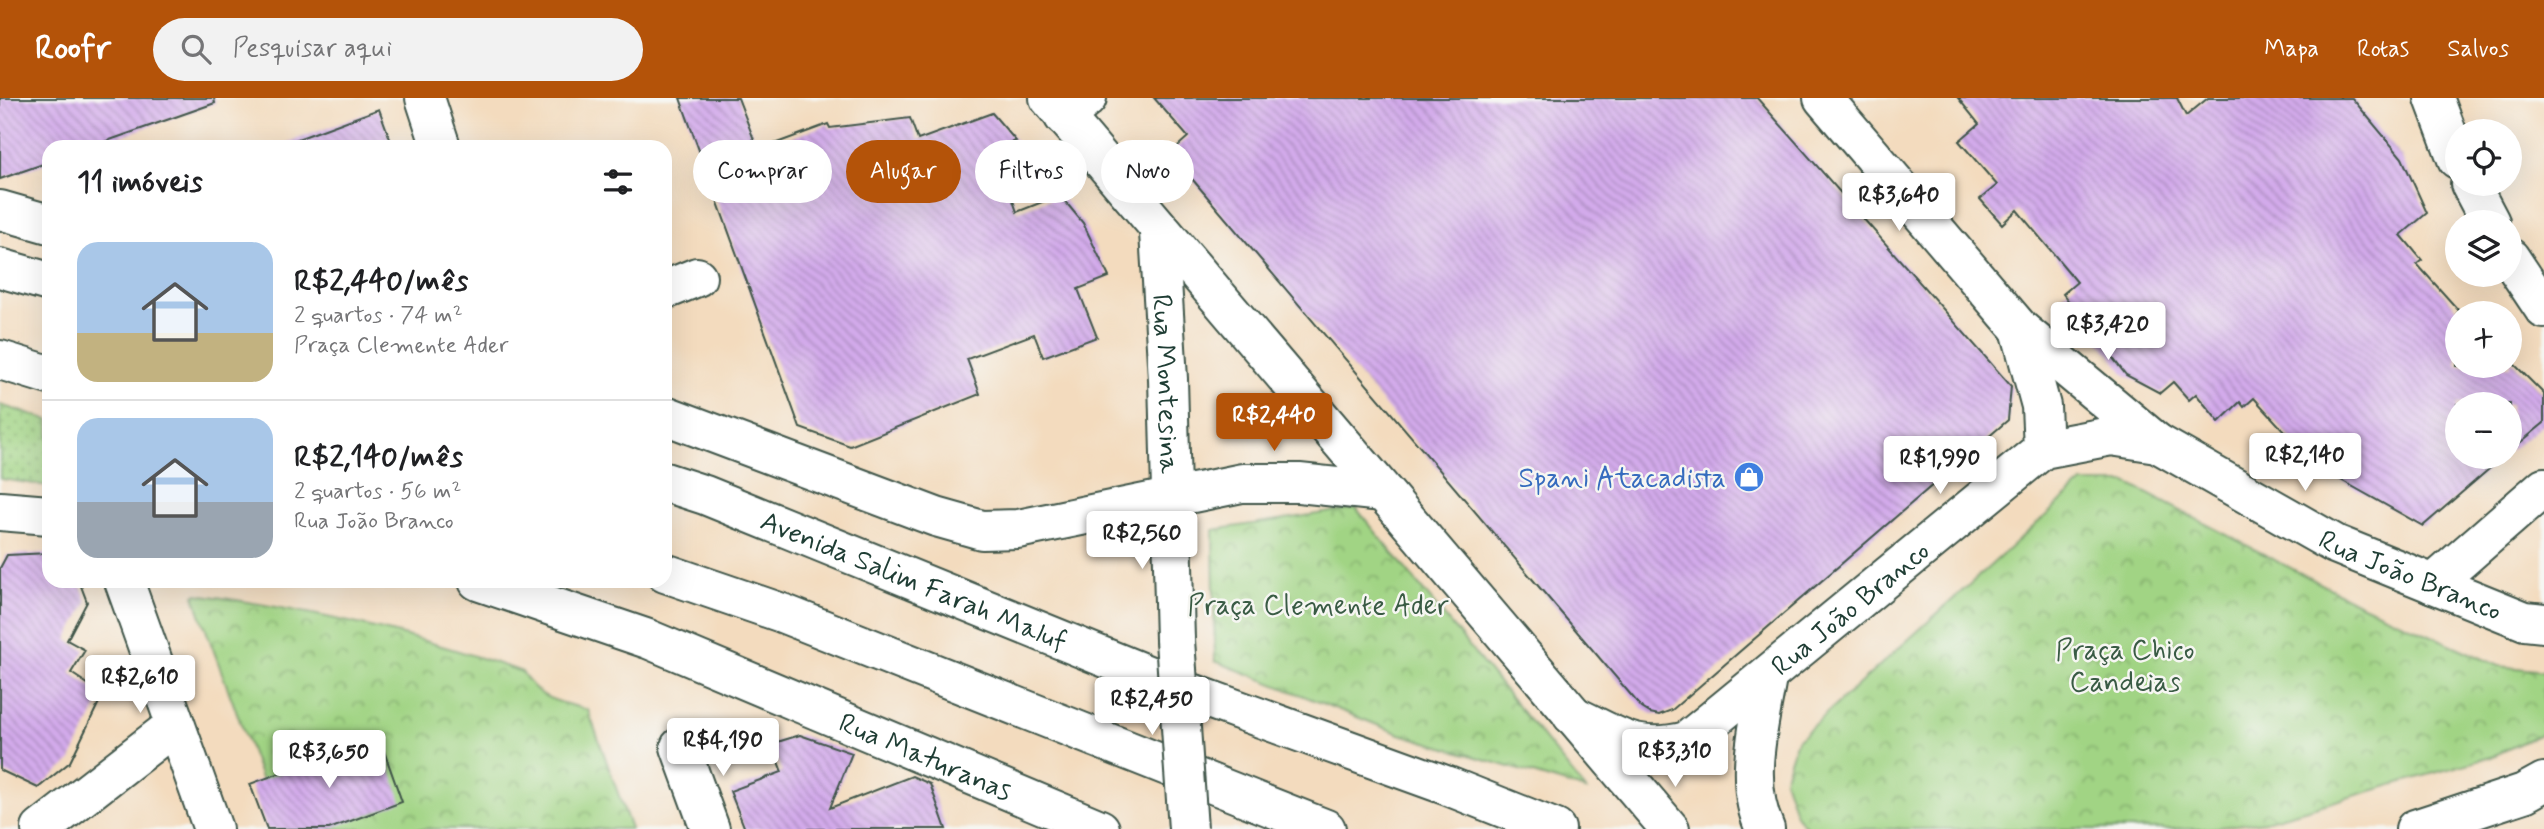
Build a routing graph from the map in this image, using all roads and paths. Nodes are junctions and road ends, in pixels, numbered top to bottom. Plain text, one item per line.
1 (425, 98) edge
2 (1823, 98) edge
3 (2434, 98) edge
4 (1067, 104) edge
5 (2445, 127) edge
6 (439, 140) edge
7 (0, 210) edge
8 (42, 222) edge
9 (1159, 232) junction
10 (0, 268) edge
11 (2522, 276) edge
12 (42, 280) edge
13 (2544, 309) edge
14 (2020, 329) junction
15 (0, 360) edge
16 (42, 373) edge
17 (672, 418) edge
18 (2157, 443) junction
19 (2043, 449) junction
20 (672, 484) edge
21 (2544, 487) edge
22 (1382, 492) junction
23 (1169, 499) junction
24 (0, 512) edge
25 (42, 514) edge
26 (672, 575) edge
27 (2433, 584) junction
28 (126, 588) edge
29 (499, 588) edge
30 (2544, 624) edge
31 (1767, 678) junction
32 (1572, 715) junction
33 (175, 725) junction
34 (681, 747) dead end
35 (2544, 782) edge
36 (41, 829) edge
37 (213, 829) edge
38 (710, 829) edge
39 (1100, 829) edge
40 (1188, 829) edge
41 (1326, 829) edge
42 (1556, 829) edge
43 (1670, 829) edge
44 (1765, 829) edge
45 (2415, 829) edge

1 - 6 main road
2 - 14 main road
3 - 5 main road
4 - 9 main road
7 - 8 main road
9 - 22 main road
9 - 23 main road, Rua Montesina
10 - 12 main road
11 - 13 main road
14 - 18 main road
14 - 19 main road
15 - 16 main road
17 - 23 main road
18 - 19 main road, Rua João Branco
18 - 27 main road, Rua João Branco
19 - 31 main road, Rua João Branco
20 - 42 main road, Avenida Salim Farah Maluf
21 - 27 main road
22 - 23 main road
22 - 32 main road
23 - 40 main road, Rua Montesina, bridge
24 - 25 main road
26 - 41 main road
27 - 30 main road, Rua João Branco
28 - 33 main road
29 - 39 main road, Rua Maturanas
31 - 32 main road, Rua João Branco
31 - 44 main road
32 - 43 main road
33 - 36 main road
33 - 37 main road
34 - 38 main road
35 - 45 main road

